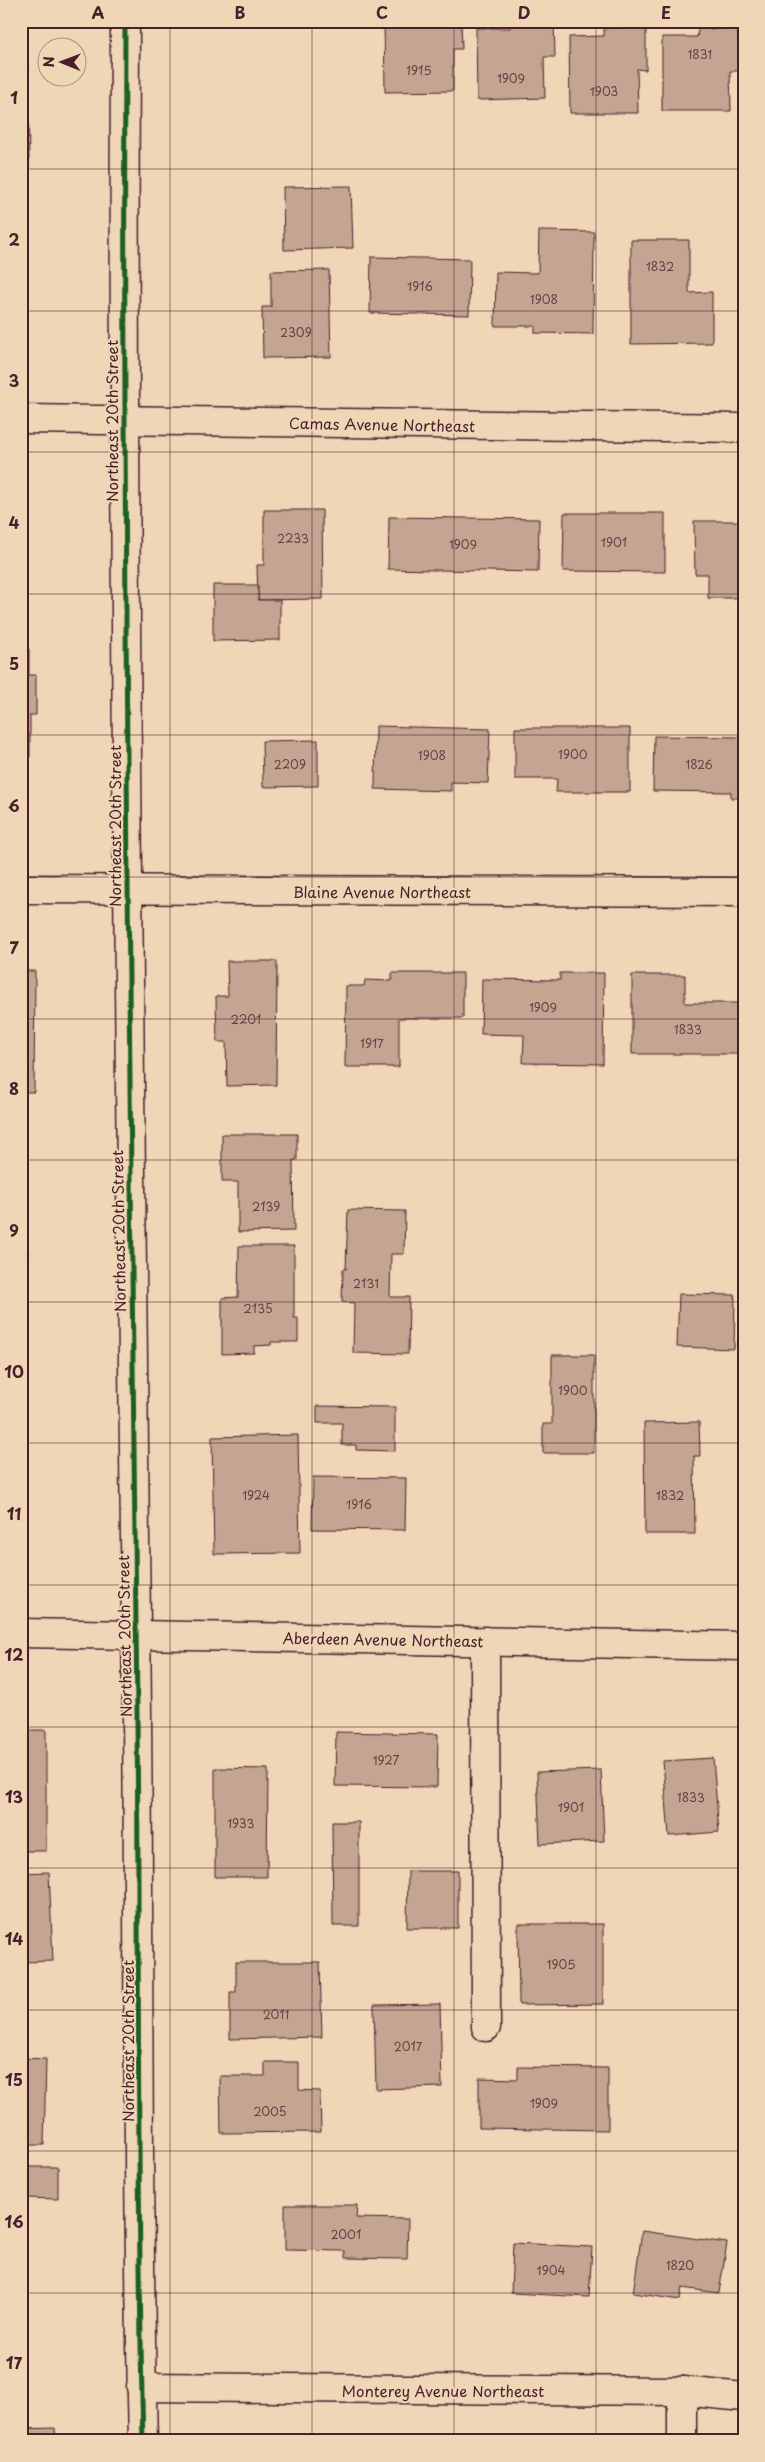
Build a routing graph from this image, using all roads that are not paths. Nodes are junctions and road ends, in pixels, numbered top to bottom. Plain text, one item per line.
1 (125, 21) edge
2 (21, 419) edge
3 (123, 420) junction
4 (744, 428) edge
5 (21, 889) edge
6 (126, 890) junction
7 (744, 892) edge
8 (21, 1633) edge
9 (136, 1634) junction
10 (485, 1641) junction
11 (744, 1646) edge
12 (486, 2027) dead end
13 (141, 2387) junction
14 (682, 2391) junction
15 (744, 2397) edge
16 (143, 2441) edge
17 (682, 2441) edge

1 - 3 street, Northeast 20th Street
2 - 3 street, Camas Avenue Northeast
3 - 4 street, Camas Avenue Northeast
3 - 6 street, Northeast 20th Street
5 - 6 street, Blaine Avenue Northeast
6 - 7 street, Blaine Avenue Northeast
6 - 9 street, Northeast 20th Street
8 - 9 street, Aberdeen Avenue Northeast
9 - 10 street, Aberdeen Avenue Northeast
9 - 13 street, Northeast 20th Street
10 - 11 street, Aberdeen Avenue Northeast
10 - 12 street
13 - 14 street, Monterey Avenue Northeast
13 - 16 street, Northeast 20th Street
14 - 15 street, Monterey Avenue Northeast
14 - 17 street

